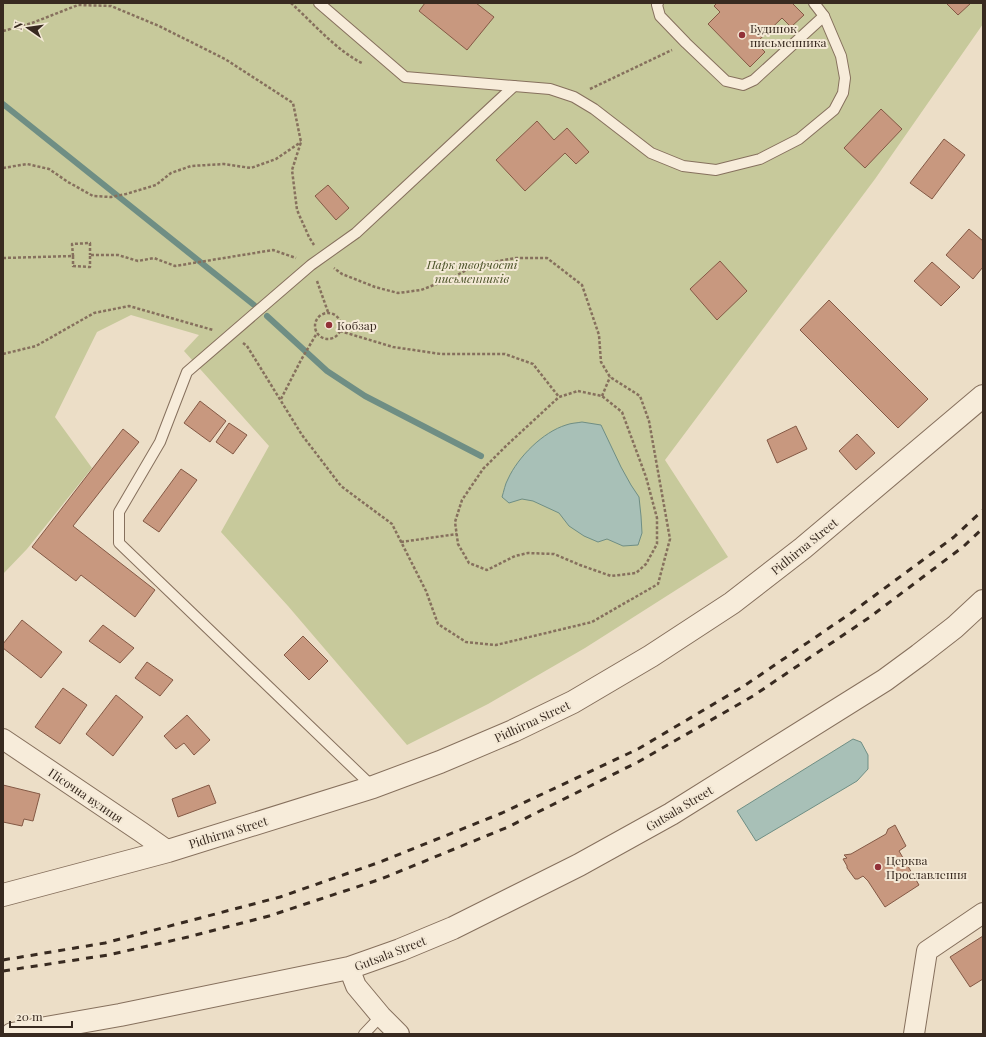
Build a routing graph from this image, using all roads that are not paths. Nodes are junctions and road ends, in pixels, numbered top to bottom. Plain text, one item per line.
1 (320, 3) edge
2 (658, 3) edge
3 (814, 3) edge
4 (824, 16) junction
5 (514, 86) junction
6 (983, 396) edge
7 (983, 601) edge
8 (3, 739) edge
9 (373, 787) junction
10 (168, 851) junction
11 (3, 895) edge
12 (983, 913) edge
13 (349, 968) junction
14 (381, 1016) junction
15 (12, 1034) edge
16 (364, 1034) edge
17 (399, 1034) edge
18 (914, 1034) edge

1 - 5 lane
2 - 4 lane
3 - 4 lane
4 - 5 lane
5 - 9 lane
6 - 9 street, Pidhirna Street
7 - 13 street, Gutsala Street
8 - 10 street, Пісочна вулиця
9 - 10 street, Pidhirna Street
10 - 11 street, Pidhirna Street
12 - 18 street
13 - 14 street, Gutsala Street
13 - 15 street, Gutsala Street
14 - 16 lane
14 - 17 street, Gutsala Street

